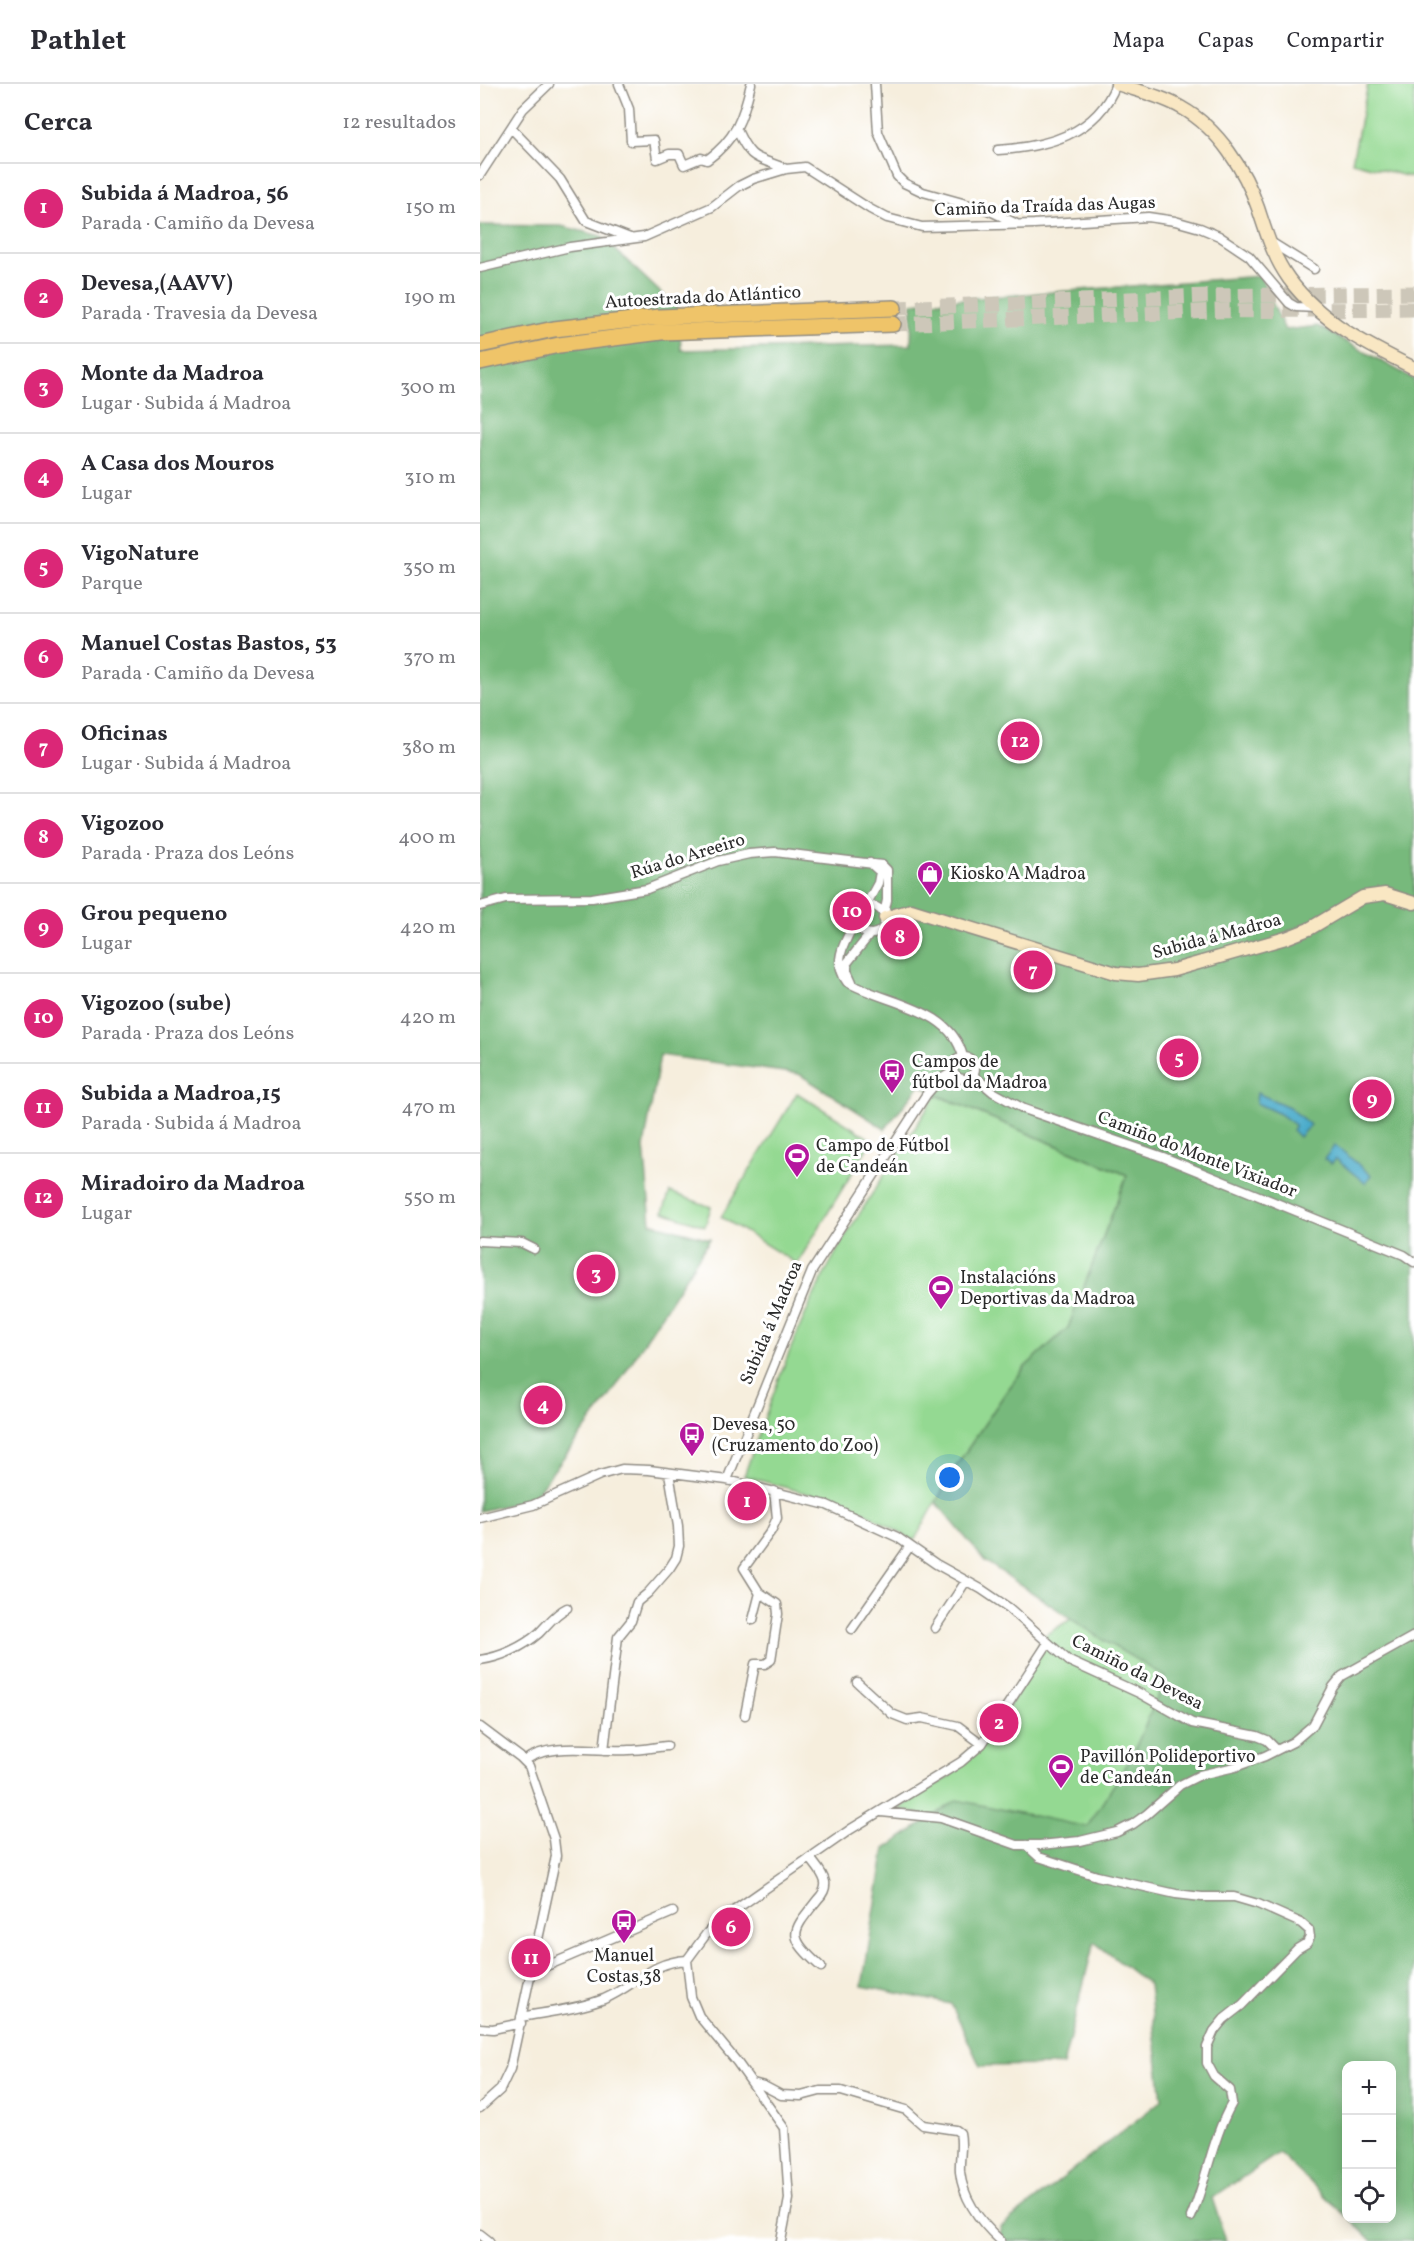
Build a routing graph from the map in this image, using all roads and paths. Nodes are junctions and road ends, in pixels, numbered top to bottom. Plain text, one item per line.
1 (549, 84) edge
2 (619, 84) edge
3 (751, 84) edge
4 (875, 84) edge
5 (1117, 84) edge
6 (511, 128) junction
7 (737, 130) junction
8 (998, 150) dead end
9 (786, 169) junction
10 (480, 175) edge
11 (1020, 225) junction
12 (633, 239) junction
13 (1268, 241) junction
14 (480, 268) edge
15 (1314, 269) dead end
16 (894, 308) tunnel mouth
17 (1316, 308) junction
18 (893, 324) tunnel mouth
19 (480, 345) edge
20 (480, 362) edge
21 (1414, 368) edge
22 (870, 862) junction
23 (1414, 903) edge
24 (480, 906) edge
25 (865, 907) junction
26 (885, 916) junction
27 (857, 919) junction
28 (870, 934) junction
29 (856, 987) junction
30 (963, 1057) junction
31 (953, 1072) junction
32 (972, 1075) junction
33 (483, 1241) edge
34 (534, 1249) dead end
35 (480, 1250) edge
36 (1414, 1262) edge
37 (669, 1473) junction
38 (727, 1480) junction
39 (774, 1491) junction
40 (480, 1518) edge
41 (910, 1546) junction
42 (966, 1581) junction
43 (760, 1593) junction
44 (567, 1608) dead end
45 (753, 1620) dead end
46 (935, 1628) dead end
47 (852, 1629) dead end
48 (1414, 1636) edge
49 (1048, 1643) junction
50 (480, 1660) edge
51 (857, 1682) dead end
52 (745, 1715) dead end
53 (480, 1727) edge
54 (982, 1744) junction
55 (667, 1746) dead end
56 (1276, 1749) junction
57 (604, 1750) junction
58 (524, 1761) junction
59 (881, 1812) junction
60 (1026, 1845) junction
61 (810, 1858) junction
62 (673, 1912) dead end
63 (687, 1960) junction
64 (821, 1967) dead end
65 (532, 1969) junction
66 (521, 2020) junction
67 (480, 2028) edge
68 (753, 2083) junction
69 (480, 2108) edge
70 (1191, 2217) dead end
71 (480, 2234) edge
72 (489, 2241) edge
73 (781, 2241) edge
74 (1001, 2241) edge

1 - 6 street
2 - 7 street
3 - 7 street
4 - 11 street
5 - 8 street
5 - 13 street
6 - 10 street
6 - 12 street
7 - 9 street
9 - 11 street, Camiño da Traída das Augas
9 - 12 street, Camiño da Traída das Augas
11 - 17 street, Camiño da Traída das Augas
12 - 14 street, Camiño da Traída das Augas
13 - 15 street
13 - 17 street
16 - 19 highway, Autoestrada do Atlántico
17 - 21 street
18 - 20 highway, Autoestrada do Atlántico
22 - 24 street, Rúa do Areeiro
22 - 25 street
22 - 26 street
23 - 26 street, Subida á Madroa
25 - 26 street
25 - 27 street
26 - 28 street
27 - 28 street
27 - 29 street
28 - 29 street
29 - 30 street
30 - 31 street, Subida á Madroa
30 - 32 street
31 - 32 street
31 - 38 street, Subida á Madroa
32 - 36 street, Camiño do Monte Vixiador
33 - 34 street
33 - 35 street
37 - 38 street
37 - 40 street
37 - 57 street
38 - 39 street, Camiño da Devesa
39 - 41 street, Camiño da Devesa
39 - 43 street
41 - 42 street, Camiño da Devesa
41 - 47 street
42 - 46 street
42 - 49 street, Camiño da Devesa
43 - 45 street
43 - 52 street
44 - 50 street
48 - 56 street
49 - 54 street
49 - 56 street, Camiño da Devesa
51 - 54 street
53 - 58 street
54 - 59 street
55 - 57 street
56 - 60 street
57 - 58 street
58 - 65 street
59 - 60 street
59 - 61 street
60 - 70 street
61 - 63 street
61 - 64 street
62 - 65 street
63 - 66 street
63 - 68 street
65 - 66 street
66 - 67 street
66 - 69 street
68 - 73 street
68 - 74 street
71 - 72 street

